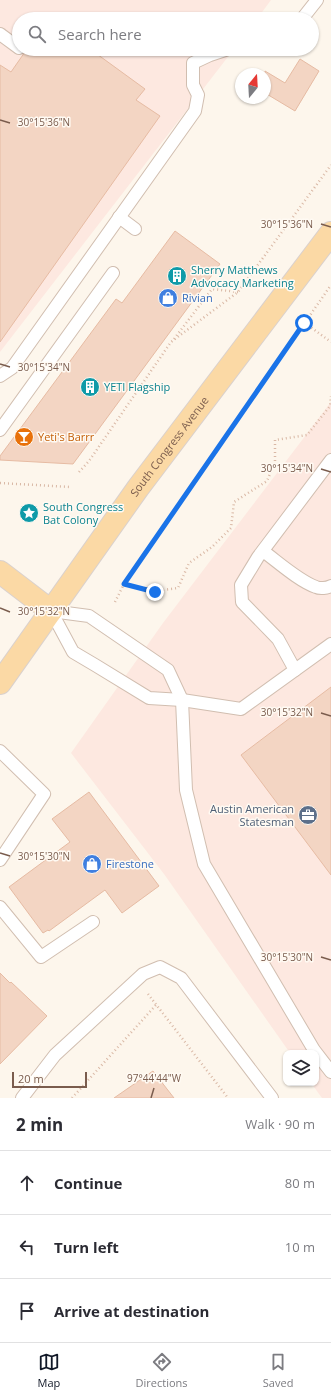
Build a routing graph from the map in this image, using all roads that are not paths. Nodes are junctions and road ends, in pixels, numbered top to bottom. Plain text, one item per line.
1 (317, 0) edge
2 (308, 12) edge
3 (0, 34) edge
4 (12, 43) edge
5 (208, 56) edge
6 (119, 217) junction
7 (135, 229) dead end
8 (331, 233) edge
9 (113, 273) dead end
10 (0, 376) edge
11 (0, 430) edge
12 (331, 460) edge
13 (263, 551) junction
14 (0, 572) edge
15 (331, 586) edge
16 (51, 611) junction
17 (331, 644) edge
18 (295, 670) junction
19 (0, 683) edge
20 (182, 700) junction
21 (0, 751) edge
22 (0, 860) edge
23 (0, 907) edge
24 (93, 922) dead end
25 (331, 1072) edge
26 (22, 1098) edge
27 (272, 1098) edge

1 - 2 lane
3 - 4 lane
5 - 6 lane
6 - 7 lane
6 - 10 lane
8 - 16 main road, South Congress Avenue
9 - 11 lane
12 - 13 lane
13 - 15 lane
13 - 18 lane
14 - 16 main road
16 - 19 main road, South Congress Avenue
16 - 20 lane
16 - 20 lane
17 - 18 lane
18 - 20 lane
20 - 25 lane
21 - 22 lane
23 - 24 lane
26 - 27 lane

